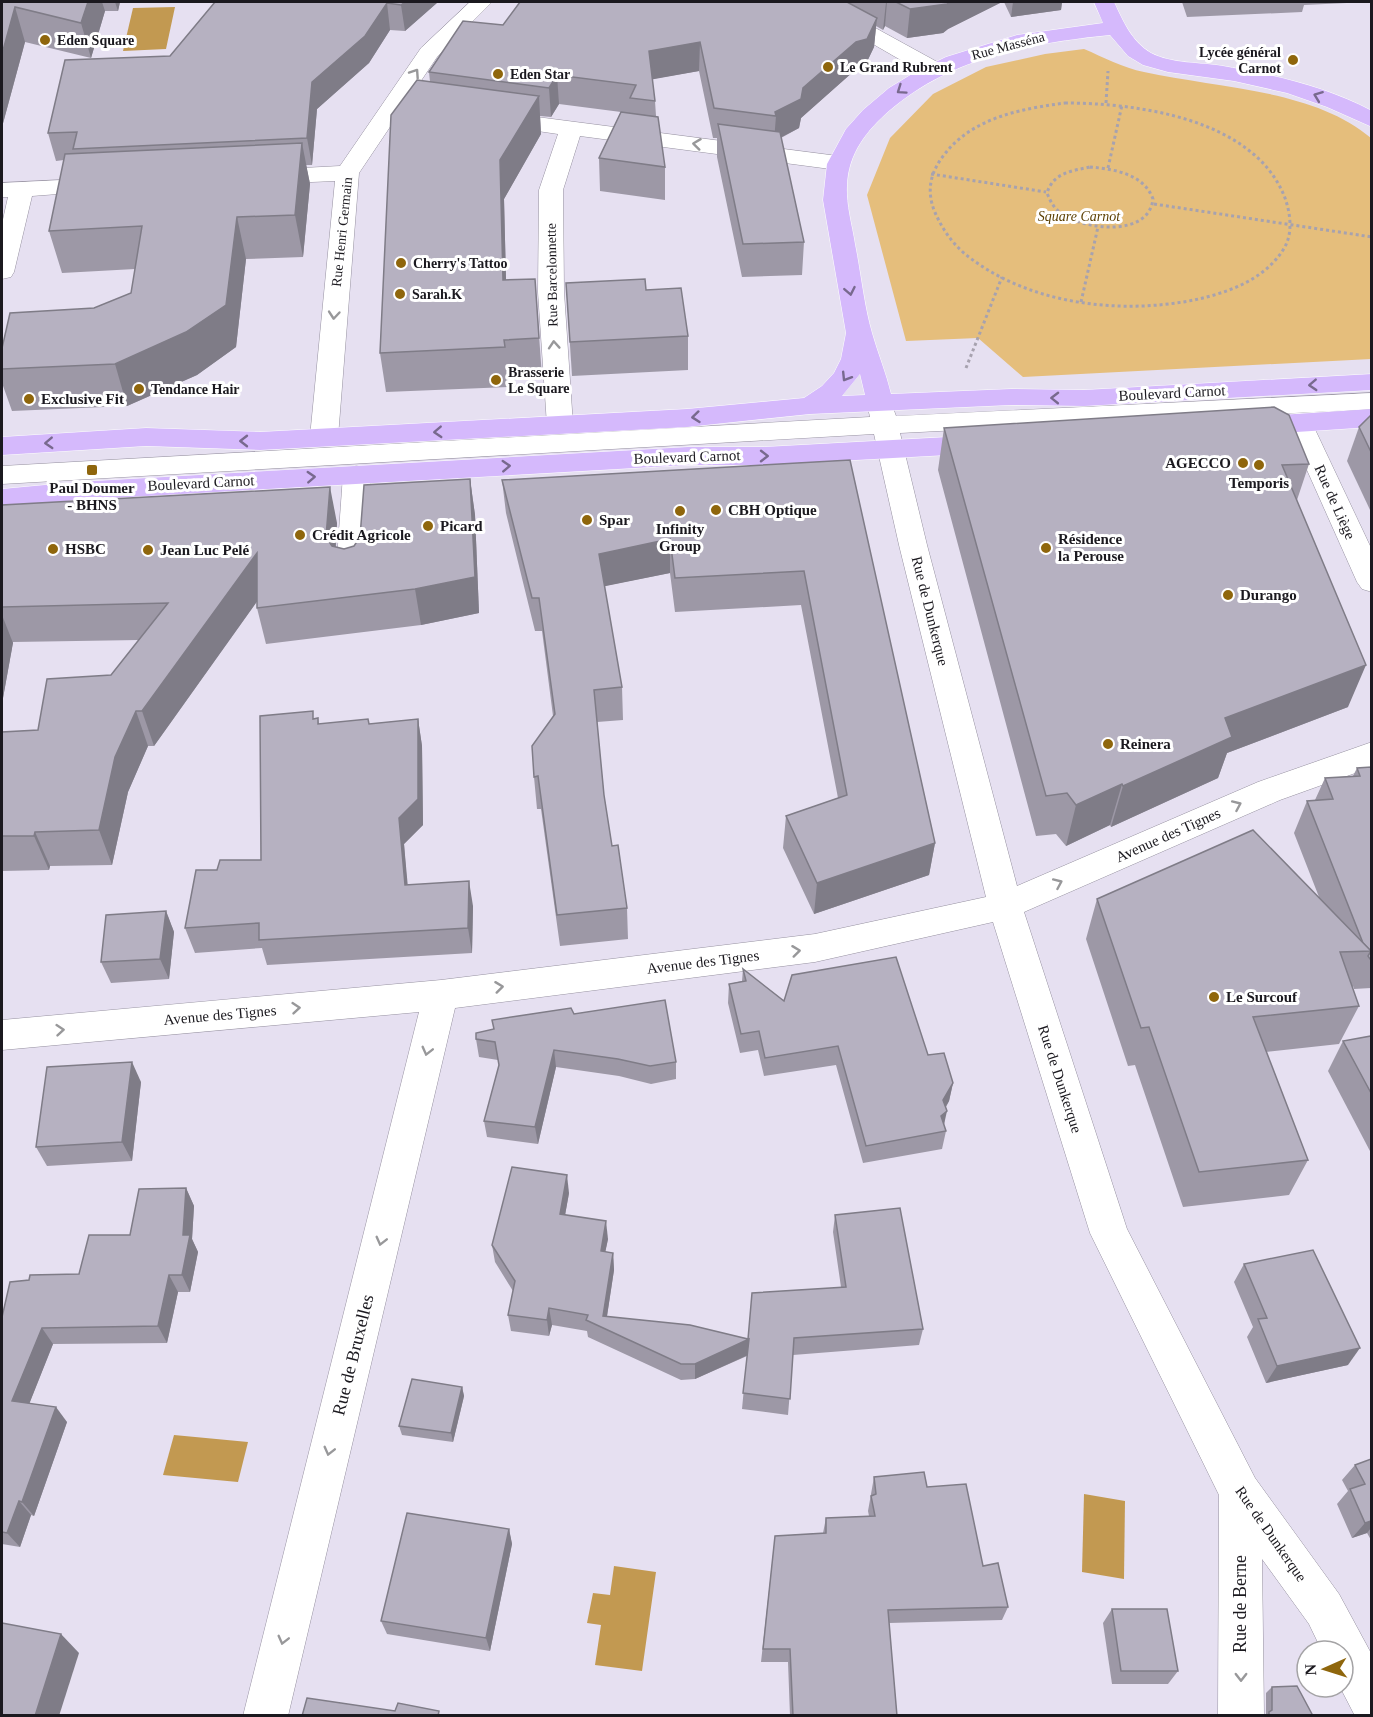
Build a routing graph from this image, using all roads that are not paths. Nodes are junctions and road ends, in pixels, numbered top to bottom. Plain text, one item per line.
1 (482, 2) edge
2 (814, 2) edge
3 (1104, 2) edge
4 (1116, 28) junction
5 (933, 69) junction
6 (393, 105) junction
7 (417, 108) edge
8 (476, 116) edge
9 (1371, 120) edge
10 (572, 128) junction
11 (838, 163) junction
12 (347, 173) junction
13 (240, 178) edge
14 (125, 184) edge
15 (12, 190) edge
16 (2, 272) edge
17 (859, 333) junction
18 (1371, 382) edge
19 (1371, 401) edge
20 (810, 406) junction
21 (1371, 418) edge
22 (1299, 423) junction
23 (560, 424) junction
24 (884, 426) junction
25 (324, 437) junction
26 (2, 446) edge
27 (2, 475) edge
28 (357, 475) junction
29 (275, 479) junction
30 (12, 496) edge
31 (232, 510) edge
32 (55, 518) edge
33 (350, 573) edge
34 (1371, 582) edge
35 (1371, 754) edge
36 (1005, 906) junction
37 (441, 995) junction
38 (2, 1035) edge
39 (1239, 1493) junction
40 (1371, 1702) edge
41 (265, 1716) edge
42 (1241, 1716) edge

6 -> 1 street, Rue Henri Germain
2 - 5 street
3 - 4 main road
4 - 5 main road, Rue Masséna
9 -> 4 main road
5 -> 11 main road, Rue Masséna
6 - 7 street
6 - 12 street, Rue Henri Germain
8 - 10 street
11 -> 10 street
23 -> 10 street, Rue Barcelonnette
11 -> 17 main road, Rue Masséna
12 - 13 street
12 -> 25 street, Rue Henri Germain
14 - 15 street
15 - 16 street
17 -> 20 main road
17 - 24 main road, Rue Masséna
18 -> 24 main road, Boulevard Carnot
19 - 24 street
20 -> 23 main road, Boulevard Carnot
20 - 24 main road, Boulevard Carnot
21 - 22 main road, Boulevard Carnot
22 - 24 main road, Boulevard Carnot
22 - 34 street, Rue de Liège
23 -> 25 main road, Boulevard Carnot
24 - 27 street
28 -> 24 main road, Boulevard Carnot
24 - 36 street, Rue de Dunkerque
25 -> 26 main road, Boulevard Carnot
29 -> 28 main road, Boulevard Carnot
28 - 33 street
29 - 30 main road, Boulevard Carnot
29 - 31 street
30 - 32 street
36 -> 35 street, Avenue des Tignes
37 -> 36 street, Avenue des Tignes
36 - 39 street, Rue de Dunkerque
38 -> 37 street, Avenue des Tignes
37 -> 41 street, Rue de Bruxelles
39 - 40 street, Rue de Dunkerque
39 -> 42 street, Rue de Berne

